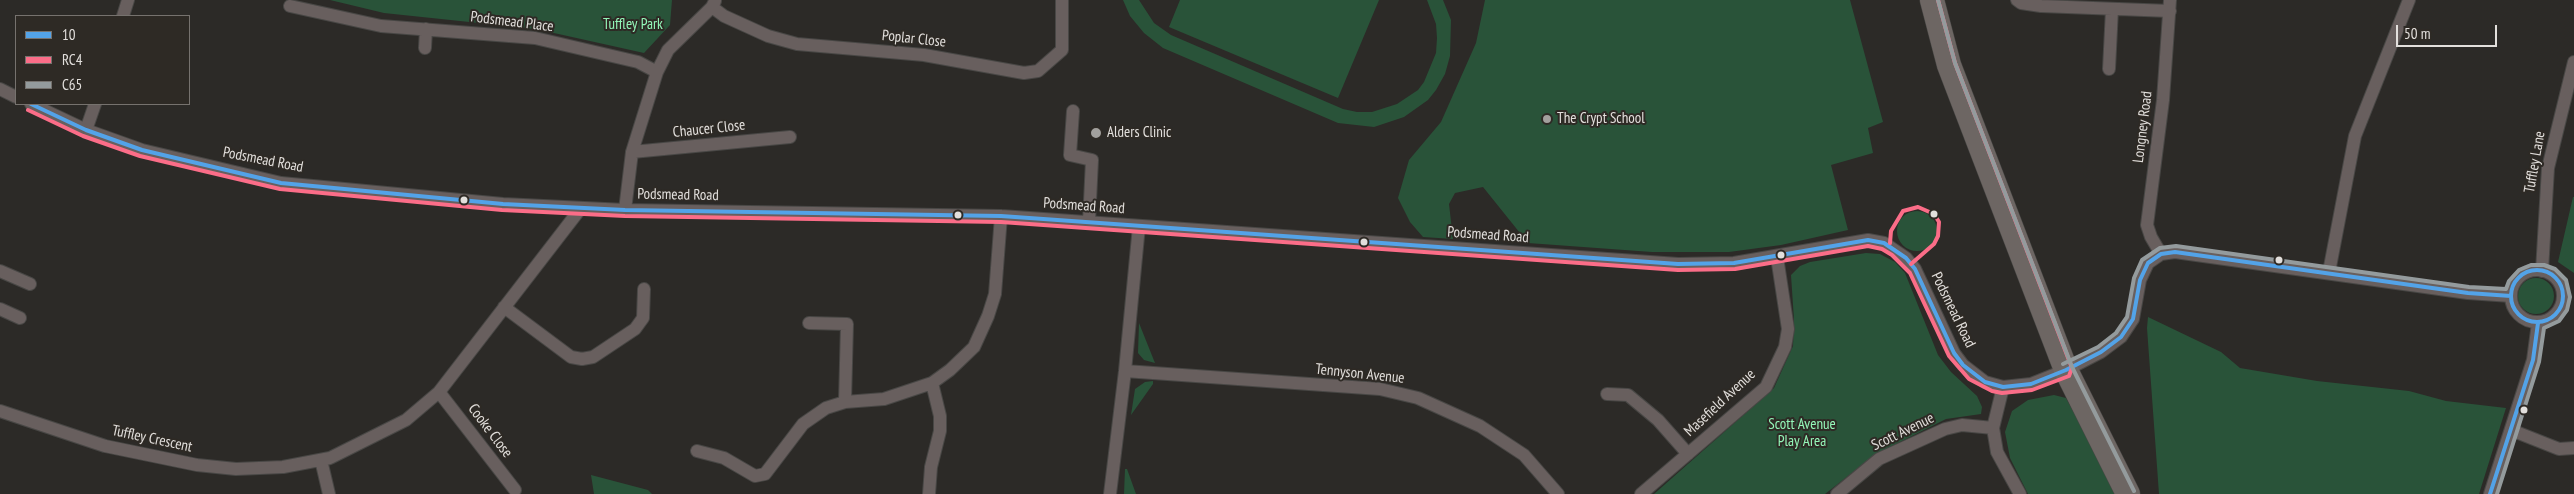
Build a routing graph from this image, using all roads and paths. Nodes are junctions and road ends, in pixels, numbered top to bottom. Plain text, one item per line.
1 (128, 0) edge
2 (1062, 0) edge
3 (1932, 0) edge
4 (2017, 0) edge
5 (2409, 0) edge
6 (714, 4) edge
7 (2128, 5) edge
8 (290, 6) dead end
9 (2170, 6) edge
10 (2112, 9) junction
11 (123, 15) edge
12 (426, 29) junction
13 (425, 48) dead end
14 (2574, 62) edge
15 (2109, 69) dead end
16 (658, 72) junction
17 (0, 89) edge
18 (15, 96) edge
19 (32, 105) edge
20 (95, 105) edge
21 (1073, 111) dead end
22 (86, 130) junction
23 (790, 137) dead end
24 (632, 152) junction
25 (581, 208) junction
26 (625, 210) junction
27 (1001, 216) junction
28 (1089, 222) junction
29 (1139, 226) junction
30 (2161, 254) junction
31 (1777, 257) junction
32 (2542, 270) junction
33 (0, 271) edge
34 (2329, 272) junction
35 (30, 284) dead end
36 (644, 288) dead end
37 (2569, 294) edge
38 (2511, 296) junction
39 (504, 308) junction
40 (0, 309) edge
41 (20, 318) dead end
42 (809, 323) dead end
43 (2538, 323) junction
44 (2066, 370) junction
45 (1126, 371) junction
46 (932, 383) junction
47 (2003, 387) junction
48 (439, 392) junction
49 (1607, 394) dead end
50 (845, 402) junction
51 (0, 411) edge
52 (1993, 428) junction
53 (2511, 430) junction
54 (2574, 448) edge
55 (697, 451) dead end
56 (1688, 454) junction
57 (320, 460) junction
58 (515, 490) dead end
59 (328, 494) edge
60 (929, 494) edge
61 (1110, 494) edge
62 (1558, 494) edge
63 (1641, 494) edge
64 (1837, 494) edge
65 (2020, 494) edge
66 (2128, 494) edge
67 (2490, 494) edge

1 - 11 street
2 - 6 street, Poplar Close
3 - 44 highway
4 - 10 street
5 - 34 street
6 - 16 street
7 - 9 street
7 - 10 street
8 - 12 street, Podsmead Place
9 - 30 street, Longney Road
10 - 15 street
12 - 13 street
12 - 16 street, Podsmead Place
14 - 32 street, Tuffley Lane
16 - 24 street
17 - 18 street
19 - 22 street, Podsmead Road
20 - 22 street
21 - 28 street
22 - 25 street, Podsmead Road
23 - 24 street, Chaucer Close
24 - 26 street
25 - 26 street, Podsmead Road
25 - 39 street, Tuffley Crescent
26 - 27 street, Podsmead Road
27 - 28 street, Podsmead Road
27 - 46 street
28 - 29 street, Podsmead Road
29 - 31 street, Podsmead Road
29 - 45 street
30 - 34 street
30 - 44 street, Podsmead Road
31 - 47 street, Podsmead Road
31 - 56 street, Masefield Avenue
32 - 37 street
32 - 38 street
33 - 35 street
34 - 38 street
36 - 39 street
37 - 43 street
38 - 43 street
39 - 48 street, Tuffley Crescent
40 - 41 street
42 - 50 street
43 - 53 street
44 - 47 street, Podsmead Road
44 - 66 highway
45 - 61 street
45 - 62 street, Tennyson Avenue
46 - 50 street
46 - 60 street
47 - 52 street
48 - 57 street, Tuffley Crescent
48 - 58 street, Cooke Close
49 - 56 street
50 - 55 street
51 - 57 street, Tuffley Crescent
52 - 64 street, Scott Avenue
52 - 65 street
53 - 54 street
53 - 67 street
56 - 63 street, Masefield Avenue
57 - 59 street

